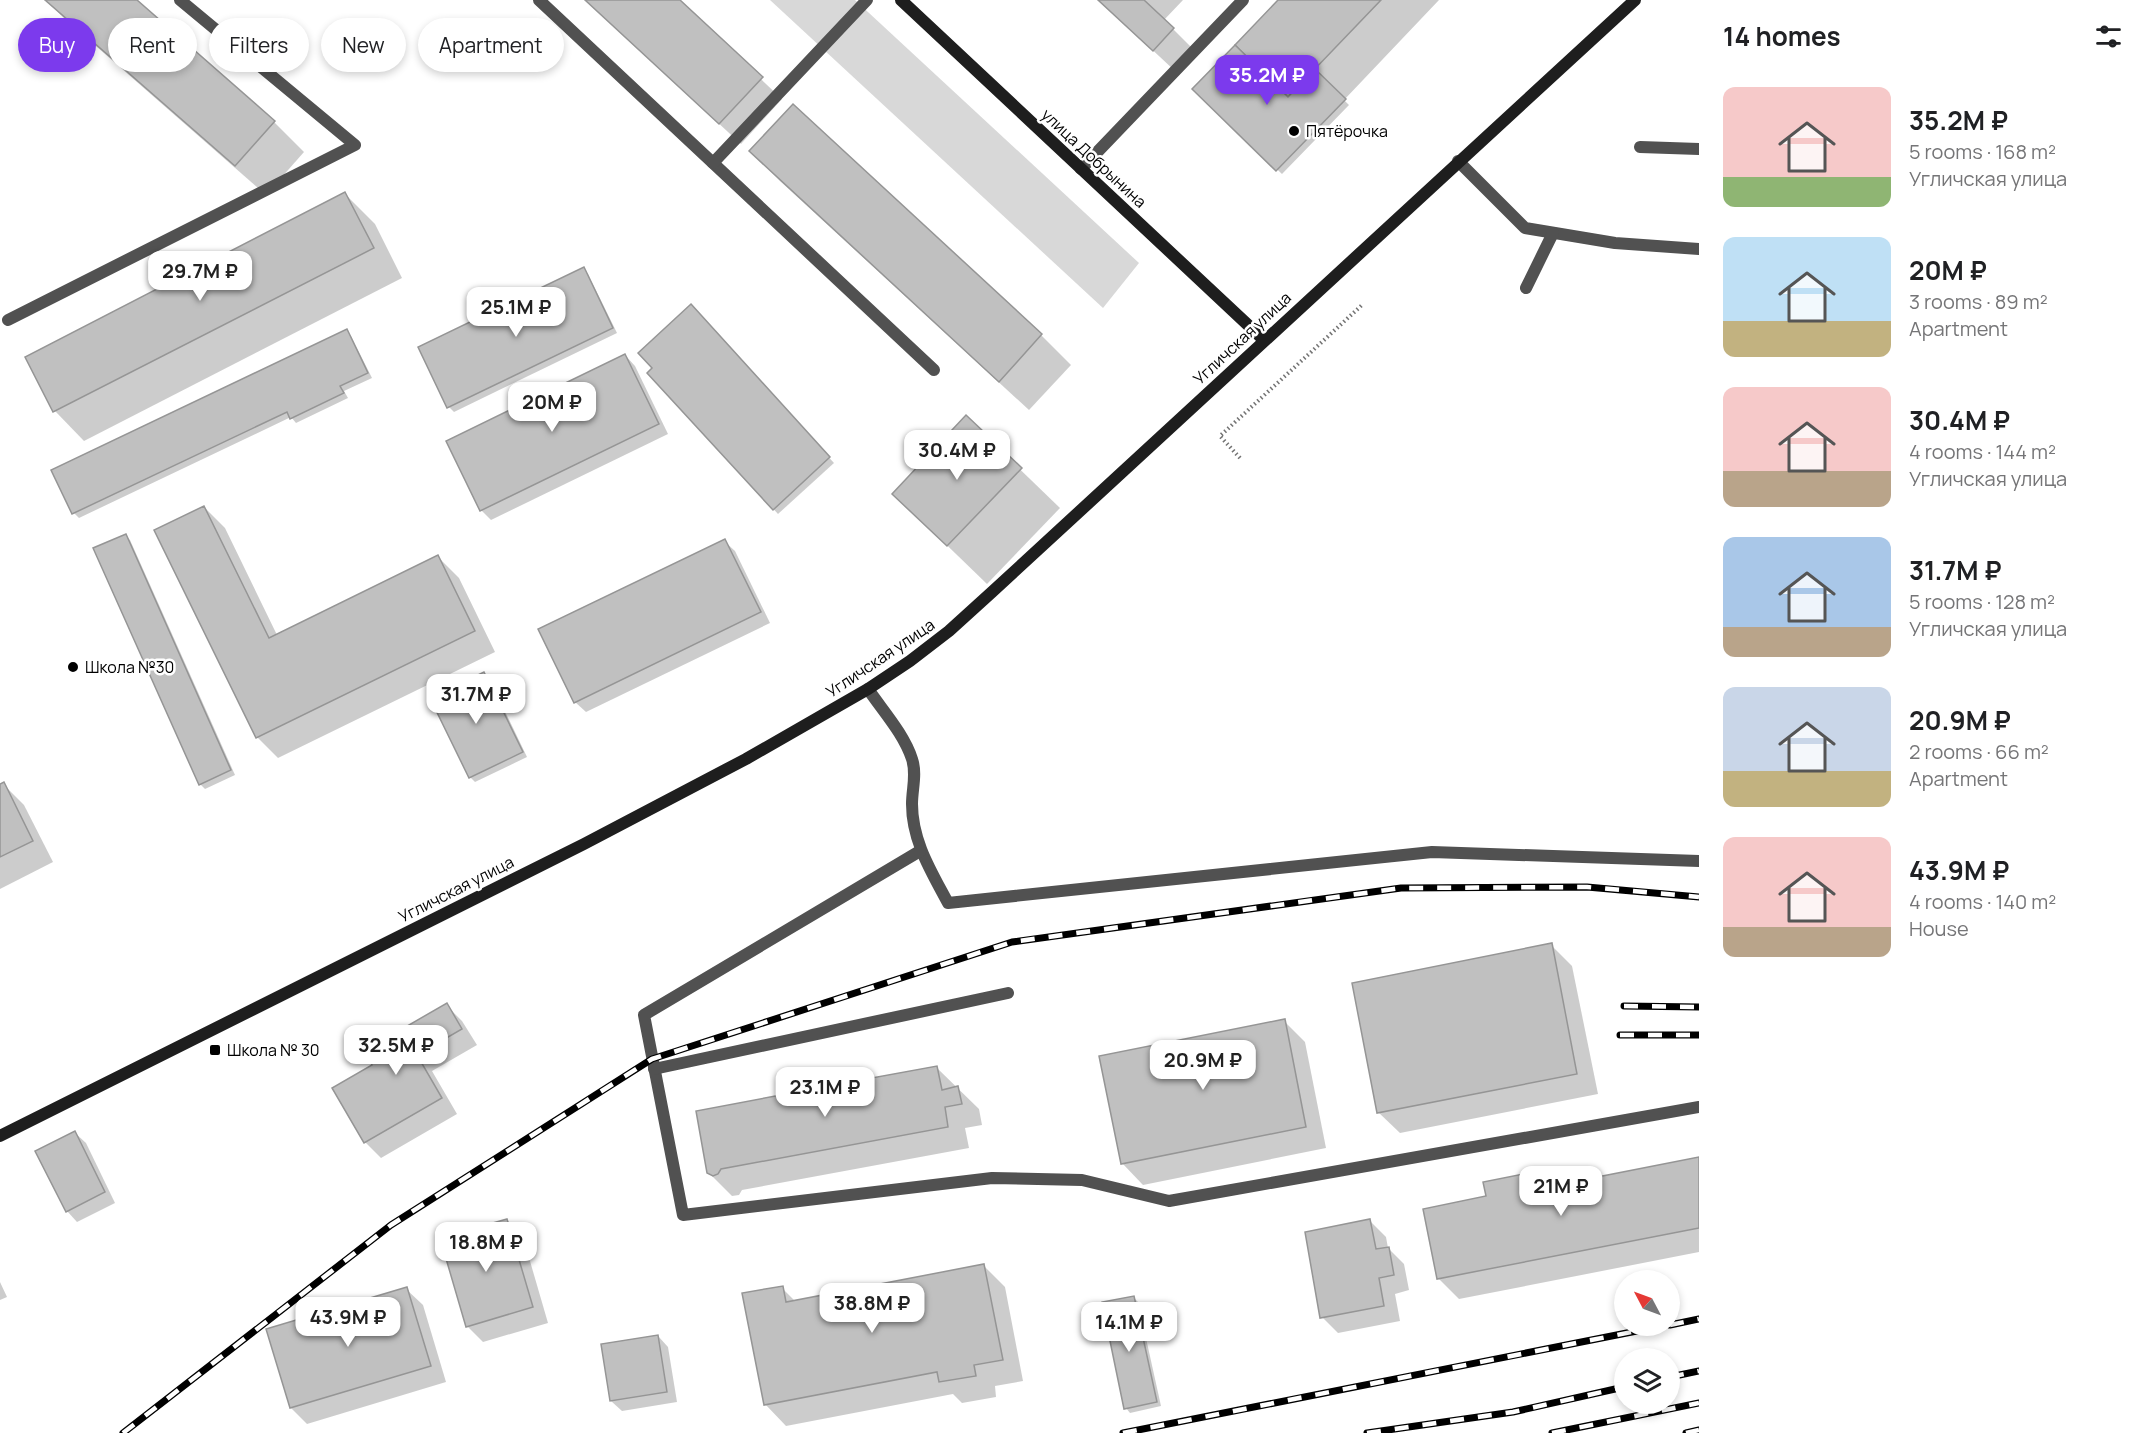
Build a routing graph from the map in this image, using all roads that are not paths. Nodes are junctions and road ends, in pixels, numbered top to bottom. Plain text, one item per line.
1 (180, 0) edge
2 (539, 0) edge
3 (867, 0) edge
4 (901, 0) edge
5 (1243, 0) edge
6 (1635, 0) edge
7 (1640, 147) dead end
8 (1699, 149) edge
9 (1458, 161) junction
10 (713, 163) junction
11 (1081, 169) junction
12 (1553, 233) junction
13 (1699, 249) edge
14 (1526, 288) dead end
15 (8, 320) dead end
16 (1264, 340) junction
17 (934, 370) dead end
18 (868, 689) junction
19 (920, 851) junction
20 (1699, 861) edge
21 (1008, 993) dead end
22 (654, 1069) junction
23 (1699, 1107) edge
24 (0, 1136) edge

1 - 15 lane
2 - 10 lane
3 - 10 lane
4 - 11 street, улица Добрынина
5 - 11 lane
6 - 9 street, Угличская улица
7 - 8 lane
9 - 12 lane
9 - 16 street, Угличская улица
10 - 17 lane
11 - 16 street, улица Добрынина
12 - 13 lane
12 - 14 lane
16 - 18 street, Угличская улица
18 - 19 lane
18 - 24 street, Угличская улица
19 - 20 lane
19 - 22 lane
21 - 22 lane
22 - 23 lane

